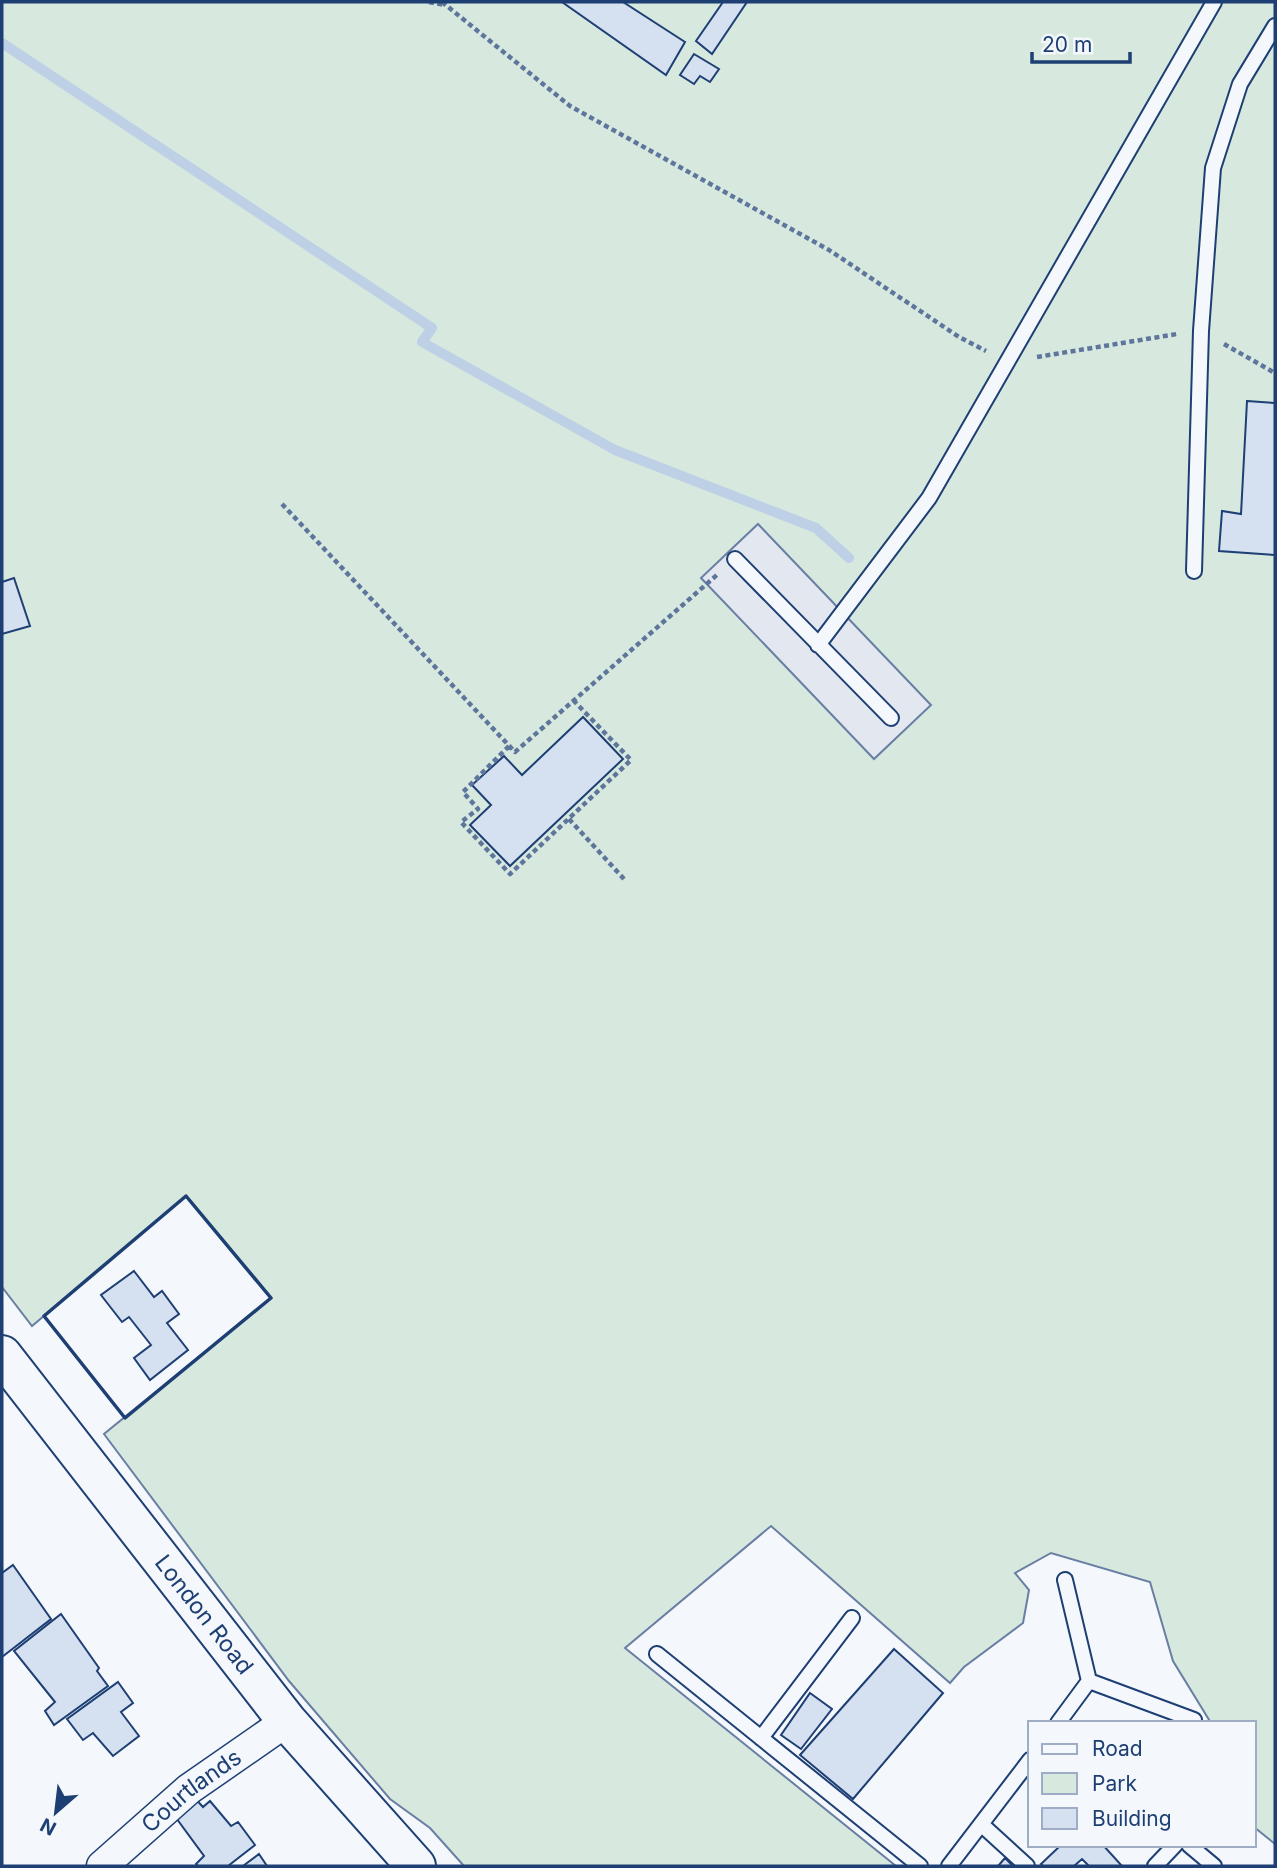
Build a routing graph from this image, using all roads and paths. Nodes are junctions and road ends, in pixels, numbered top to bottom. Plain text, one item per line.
1 (429, 2) edge
2 (1214, 2) edge
3 (443, 3) edge
4 (1275, 26) edge
5 (1201, 331) junction
6 (1007, 362) junction
7 (1275, 373) edge
8 (282, 504) dead end
9 (734, 559) joint
10 (1194, 571) dead end
11 (818, 645) junction
12 (573, 700) junction
13 (891, 718) dead end
14 (509, 746) junction
15 (569, 819) junction
16 (624, 879) dead end
17 (2, 1355) edge
18 (1065, 1580) dead end
19 (852, 1618) dead end
20 (657, 1654) dead end
21 (1089, 1681) junction
22 (1194, 1720) dead end
23 (287, 1721) junction
24 (1059, 1721) edge
25 (761, 1738) junction
26 (1028, 1763) edge
27 (981, 1824) junction
28 (1173, 1847) edge
29 (1191, 1847) edge
30 (102, 1866) edge
31 (416, 1866) edge
32 (920, 1866) edge
33 (949, 1866) edge
34 (1027, 1866) edge
35 (1155, 1866) edge
36 (1214, 1866) edge

1 - 3 path
2 - 6 lane
3 - 6 path
4 - 5 lane
5 - 6 path
5 - 7 path
5 - 10 lane
6 - 11 lane
8 - 14 path
9 - 11 lane
9 - 12 path
11 - 13 lane
12 - 14 path
12 - 15 path
14 - 15 path
15 - 16 path
17 - 23 main road, London Road
18 - 21 lane
19 - 25 lane
20 - 25 lane
21 - 22 lane
21 - 24 lane
23 - 30 street, Courtlands
23 - 31 main road, London Road
25 - 32 lane
26 - 27 lane
27 - 33 lane
27 - 34 lane
28 - 35 lane
29 - 36 lane

